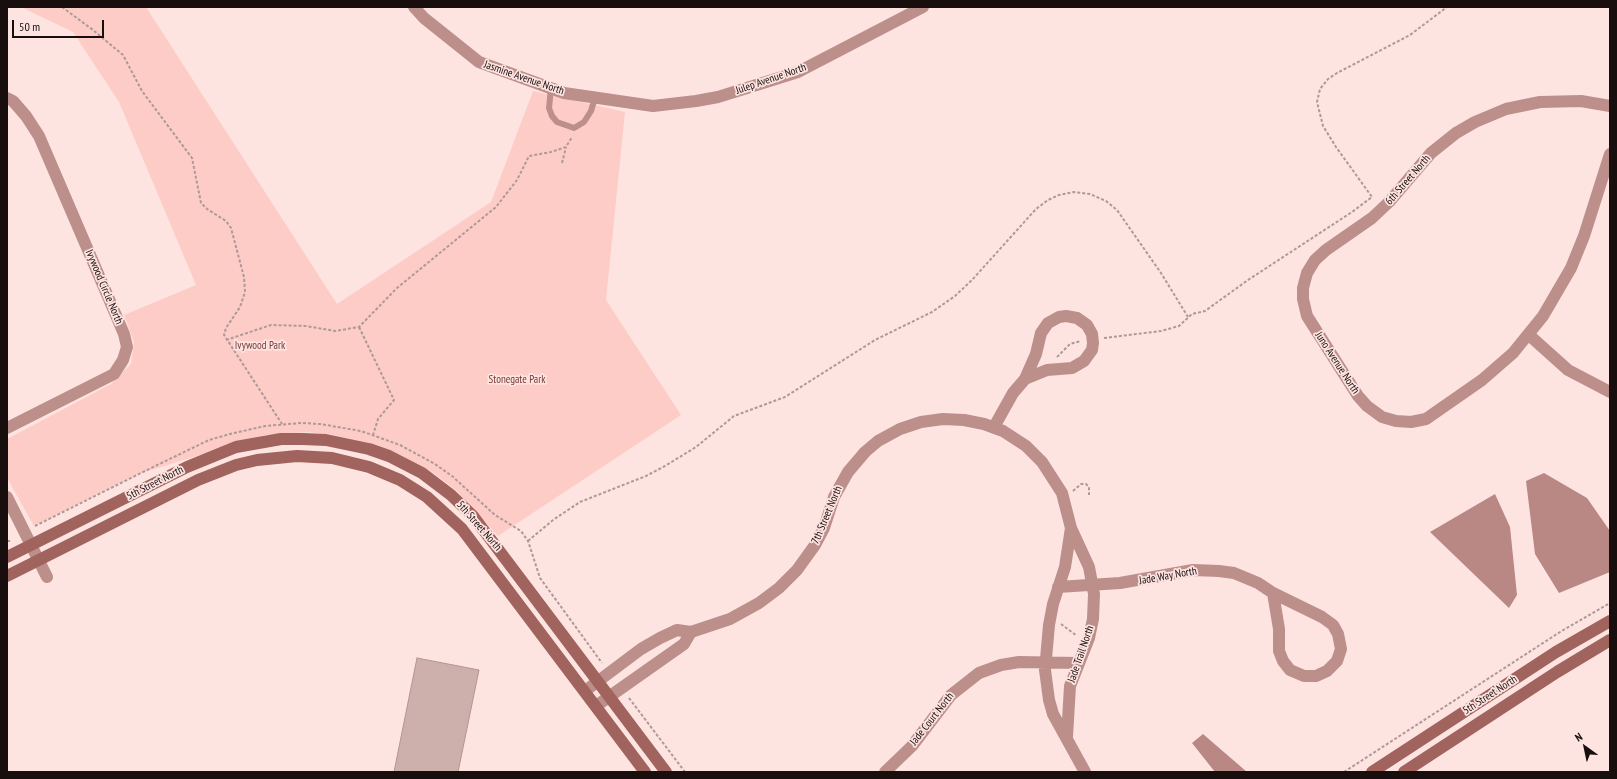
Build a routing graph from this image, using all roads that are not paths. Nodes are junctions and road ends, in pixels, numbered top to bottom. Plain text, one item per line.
1 (414, 7) edge
2 (923, 7) edge
3 (551, 88) junction
4 (7, 98) edge
5 (595, 98) junction
6 (653, 106) joint
7 (1610, 106) edge
8 (1610, 154) edge
9 (1310, 268) joint
10 (1529, 335) junction
11 (1025, 379) junction
12 (1610, 392) edge
13 (994, 427) junction
14 (7, 428) edge
15 (7, 497) edge
16 (1071, 528) junction
17 (31, 545) junction
18 (7, 557) edge
19 (39, 560) junction
20 (7, 576) edge
21 (47, 577) dead end
22 (1093, 586) junction
23 (1058, 587) junction
24 (1273, 594) junction
25 (1610, 621) edge
26 (691, 632) junction
27 (1610, 640) edge
28 (1045, 661) junction
29 (1078, 663) junction
30 (598, 680) junction
31 (584, 691) junction
32 (610, 696) junction
33 (596, 706) junction
34 (1067, 736) junction
35 (645, 772) edge
36 (666, 772) edge
37 (885, 772) edge
38 (1085, 772) edge
39 (1372, 772) edge
40 (1404, 772) edge

1 - 3 street, Jasmine Avenue North
2 - 6 street, Julep Avenue North
3 - 5 street, Jasmine Avenue North
3 - 5 lane
4 - 14 street, Ivywood Circle North
5 - 6 street, Jasmine Avenue North
7 - 9 street, 6th Street North
8 - 10 street
9 - 10 street, Juno Avenue North
10 - 12 street
11 - 11 street
11 - 13 street
13 - 16 street, Jade Trail North
13 - 26 street, 7th Street North
15 - 17 street
16 - 22 street, Jade Trail North
16 - 23 street, Jade Trail North
17 - 18 street, 5th Street North
17 - 19 street
17 - 30 street, 5th Street North
19 - 20 street, 5th Street North
19 - 21 street
19 - 31 street, 5th Street North
22 - 23 street, Jade Way North
22 - 24 street, Jade Way North
22 - 29 street, Jade Trail North
23 - 28 street, Jade Trail North
24 - 24 street, Jade Way North
25 - 39 street, 5th Street North
26 - 30 street, 7th Street North
26 - 32 street
27 - 40 street, 5th Street North
28 - 29 street, Jade Court North
28 - 34 street, Jade Trail North
28 - 37 street, Jade Court North
29 - 34 street, Jade Trail North
30 - 31 street, 7th Street North
30 - 32 street, 5th Street North
31 - 33 street, 5th Street North
32 - 33 street
32 - 36 street, 5th Street North
33 - 35 street, 5th Street North
34 - 38 street, Jade Trail North

